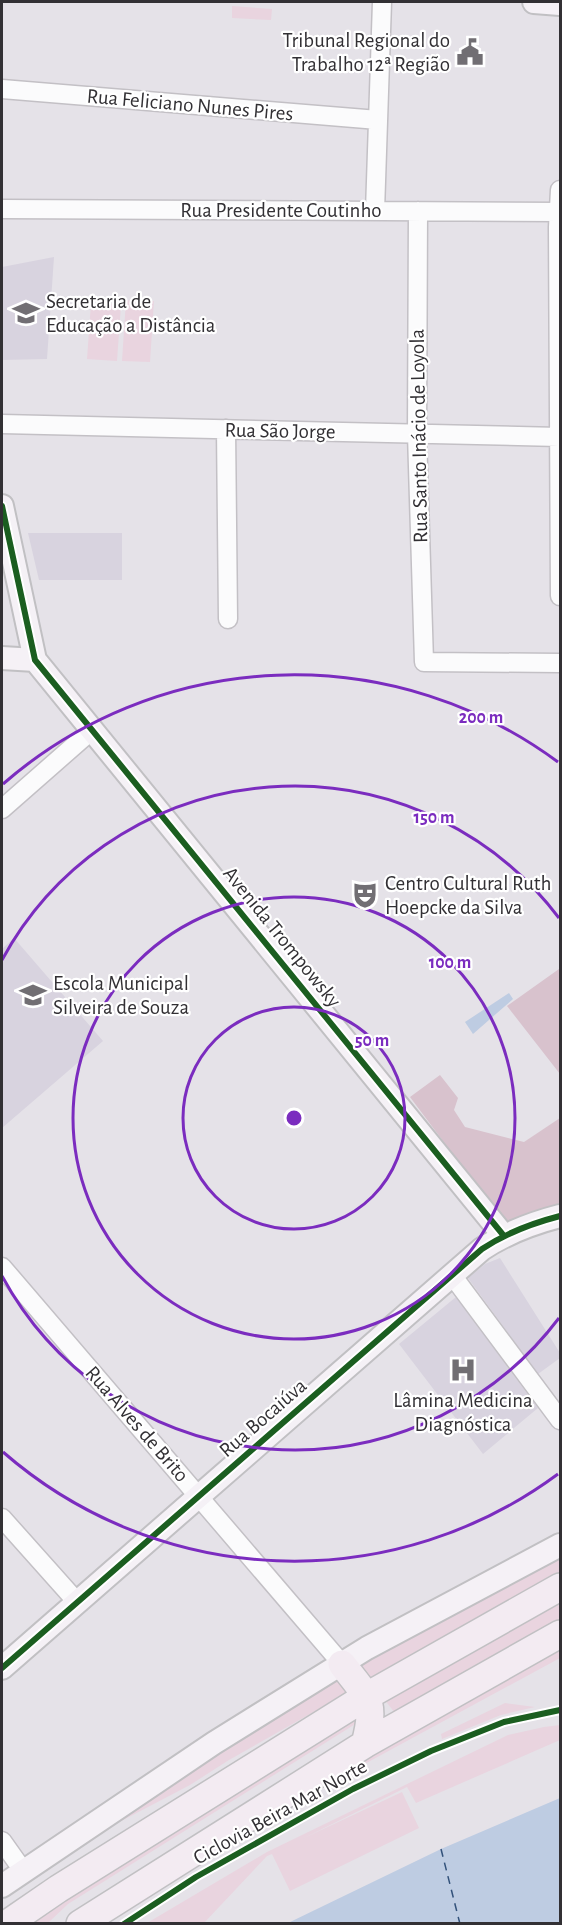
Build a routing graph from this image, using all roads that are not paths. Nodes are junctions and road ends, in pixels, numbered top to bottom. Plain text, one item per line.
1 (382, 2) edge
2 (534, 2) edge
3 (561, 4) edge
4 (2, 89) edge
5 (378, 120) junction
6 (561, 190) edge
7 (2, 209) edge
8 (375, 211) junction
9 (418, 211) junction
10 (559, 212) edge
11 (2, 424) edge
12 (226, 429) junction
13 (417, 434) junction
14 (559, 437) junction
15 (2, 506) edge
16 (561, 596) edge
17 (228, 619) dead end
18 (2, 658) edge
19 (35, 660) junction
20 (561, 663) edge
21 (92, 730) junction
22 (2, 809) edge
23 (561, 1216) edge
24 (504, 1236) junction
25 (2, 1267) edge
26 (452, 1275) junction
27 (561, 1420) edge
28 (199, 1496) junction
29 (2, 1518) edge
30 (561, 1545) edge
31 (561, 1587) edge
32 (77, 1602) junction
33 (561, 1634) edge
34 (342, 1664) junction
35 (2, 1668) edge
36 (367, 1696) junction
37 (365, 1744) junction
38 (2, 1841) edge
39 (24, 1872) junction
40 (2, 1886) edge
41 (58, 1889) junction
42 (2, 1910) edge
43 (7, 1923) edge
44 (80, 1923) edge

1 - 5 street
2 - 3 main road
4 - 5 street, Rua Feliciano Nunes Pires
5 - 8 street
6 - 10 street
7 - 8 street, Rua Presidente Coutinho
8 - 9 street, Rua Presidente Coutinho
9 - 10 street, Rua Presidente Coutinho
9 - 13 street, Rua Santo Inácio de Loyola
10 - 14 street
11 - 12 street, Rua São Jorge
12 - 13 street, Rua São Jorge
12 - 17 street
13 - 14 street, Rua São Jorge
13 - 20 street, Rua Santo Inácio de Loyola
14 - 16 street
15 - 19 main road
18 - 19 main road
19 - 21 main road, Avenida Trompowsky
21 - 22 street
21 - 24 main road, Avenida Trompowsky
23 - 24 main road, Rua Bocaiúva
24 - 26 main road, Rua Bocaiúva
25 - 28 street, Rua Alves de Brito
26 - 27 street
26 - 28 main road, Rua Bocaiúva
28 - 32 main road, Rua Bocaiúva
28 - 34 street, Rua Alves de Brito
29 - 32 street
30 - 34 main road
31 - 36 highway
32 - 35 main road, Rua Bocaiúva
33 - 37 highway
34 - 36 highway
34 - 39 main road
36 - 37 highway
36 - 41 highway
37 - 44 highway
38 - 39 street
39 - 40 main road
41 - 42 highway
41 - 43 highway

